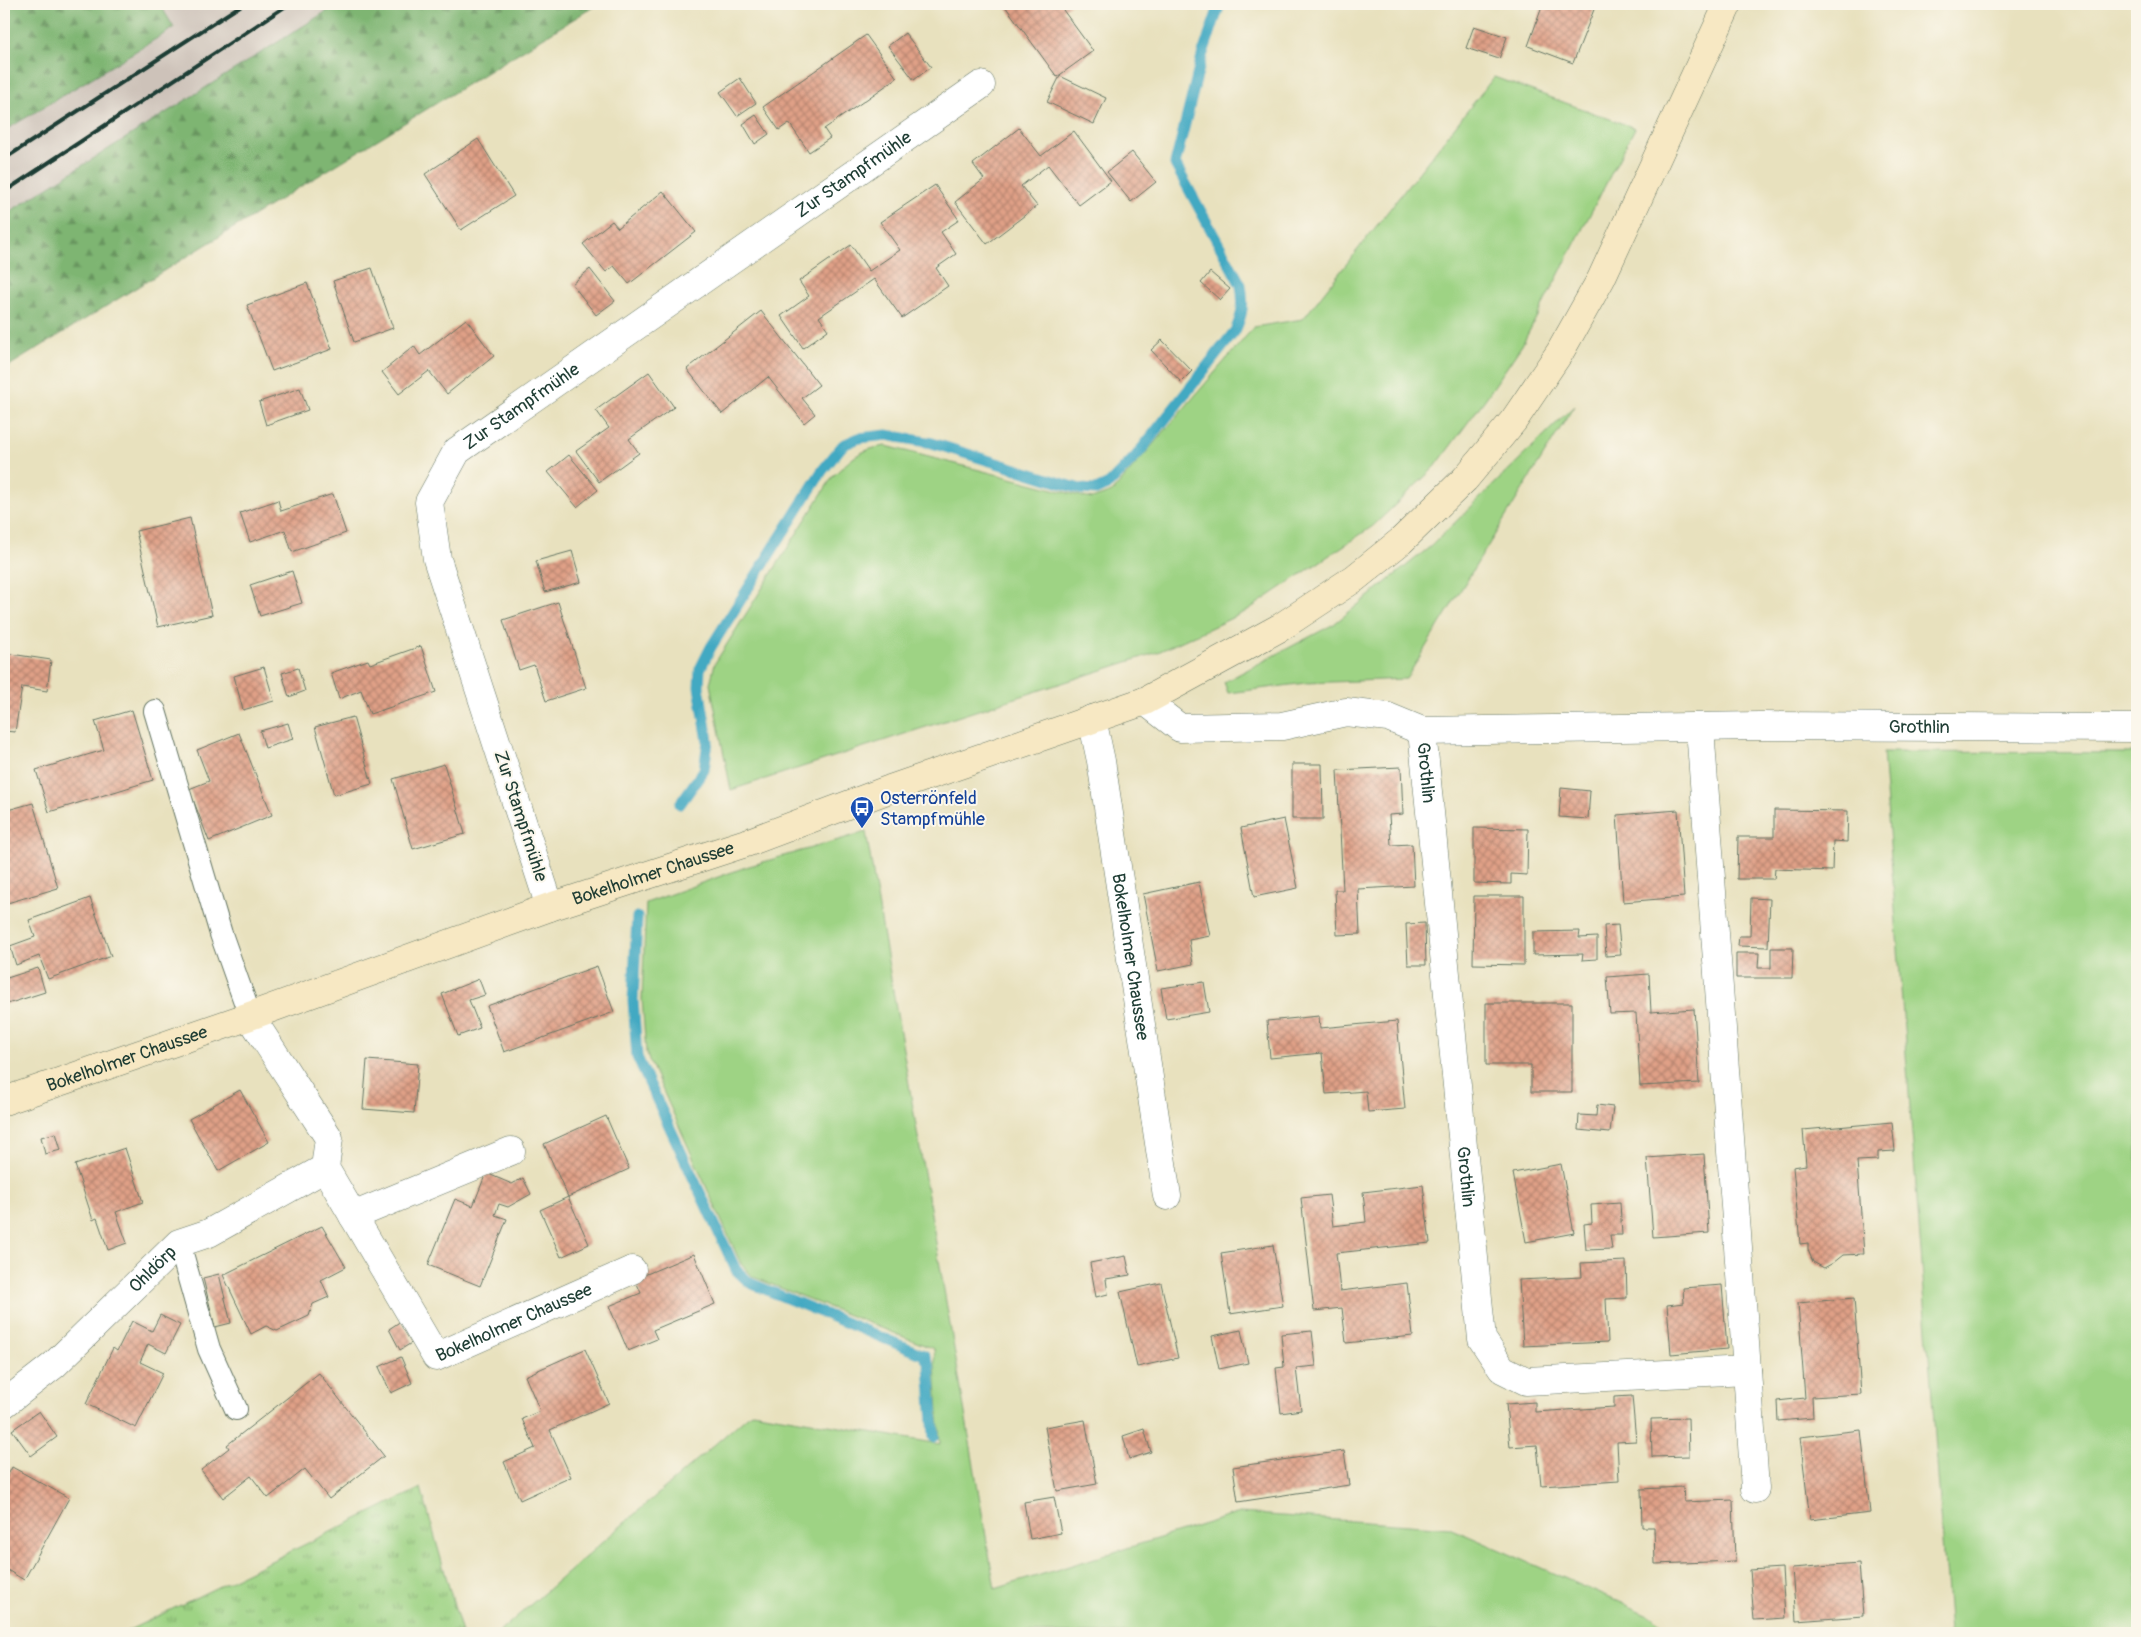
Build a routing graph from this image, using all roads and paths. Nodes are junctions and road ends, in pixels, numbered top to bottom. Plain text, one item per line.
1 (1728, 4) edge
2 (982, 85) dead end
3 (1145, 701) junction
4 (155, 711) dead end
5 (1092, 719) junction
6 (1700, 728) junction
7 (2137, 728) edge
8 (1422, 731) junction
9 (550, 907) junction
10 (250, 1016) junction
11 (4, 1101) edge
12 (511, 1151) dead end
13 (325, 1168) junction
14 (1166, 1196) dead end
15 (353, 1216) junction
16 (179, 1243) junction
17 (632, 1270) dead end
18 (1747, 1370) junction
19 (4, 1404) edge
20 (236, 1409) dead end
21 (1755, 1489) dead end

1 - 3 main road, Bokelholmer Chaussee
2 - 9 street, Zur Stampfmühle
3 - 5 main road, Bokelholmer Chaussee
3 - 8 street, Grothlin
4 - 10 lane
5 - 9 main road, Bokelholmer Chaussee
5 - 14 street, Bokelholmer Chaussee
6 - 7 street, Grothlin
6 - 8 street, Grothlin
6 - 18 street
8 - 18 street, Grothlin
9 - 10 main road, Bokelholmer Chaussee
10 - 11 main road, Bokelholmer Chaussee
10 - 13 street
12 - 15 street
13 - 15 street, Bokelholmer Chaussee
13 - 16 street, Ohldörp
15 - 17 street, Bokelholmer Chaussee
16 - 19 street, Ohldörp
16 - 20 lane
18 - 21 street

